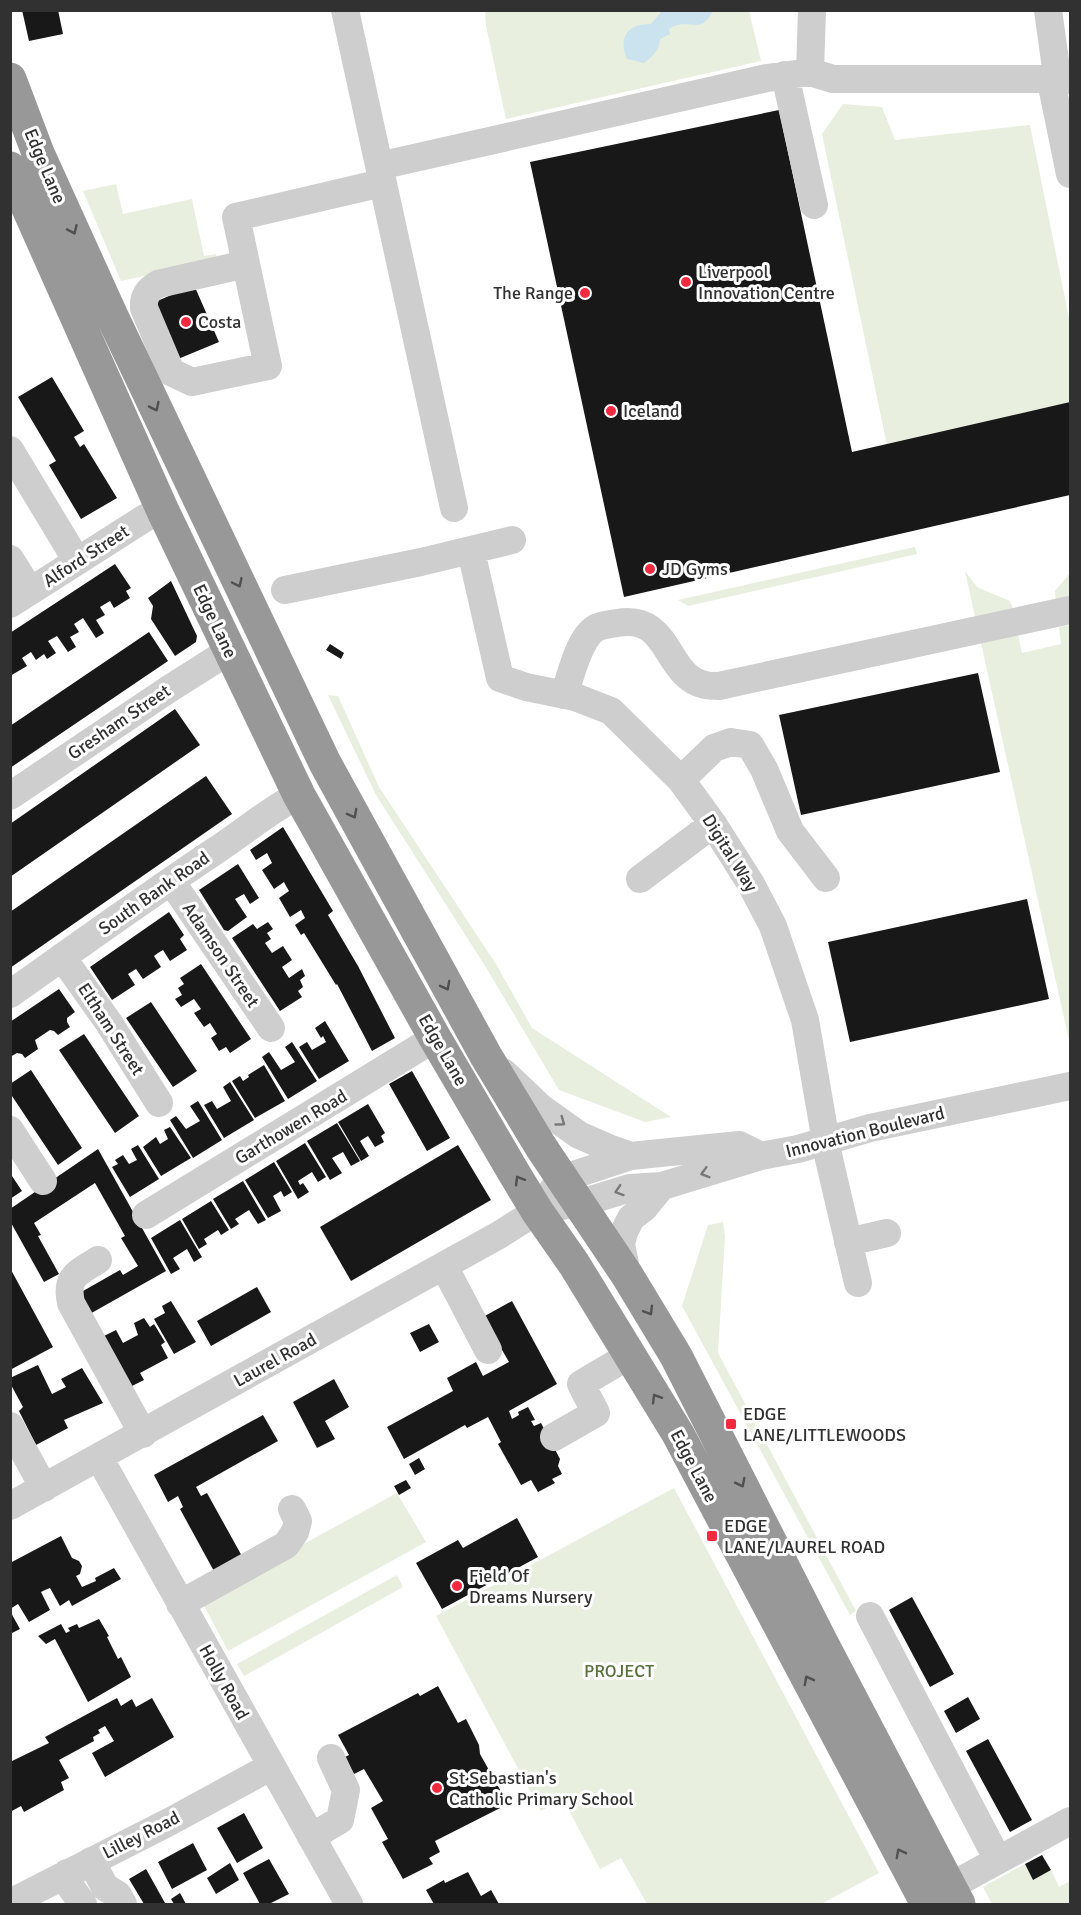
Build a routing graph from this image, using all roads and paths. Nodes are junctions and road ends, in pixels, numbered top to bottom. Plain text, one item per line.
1 (345, 10) edge
2 (812, 10) edge
3 (1048, 10) edge
4 (797, 73) junction
5 (10, 78) edge
6 (1062, 80) edge
7 (10, 168) edge
8 (1070, 172) edge
9 (380, 175) junction
10 (814, 205) dead end
11 (246, 264) junction
12 (10, 450) edge
13 (454, 508) dead end
14 (162, 509) junction
15 (513, 540) dead end
16 (471, 551) junction
17 (91, 552) junction
18 (10, 559) edge
19 (285, 590) dead end
20 (20, 598) edge
21 (1071, 610) edge
22 (229, 651) junction
23 (564, 695) junction
24 (681, 780) junction
25 (299, 795) junction
26 (10, 796) edge
27 (713, 824) junction
28 (826, 878) dead end
29 (640, 879) dead end
30 (171, 881) junction
31 (62, 957) junction
32 (10, 994) edge
33 (271, 1029) dead end
34 (435, 1038) junction
35 (486, 1056) junction
36 (1071, 1086) edge
37 (159, 1103) dead end
38 (10, 1130) edge
39 (828, 1150) junction
40 (632, 1156) junction
41 (761, 1156) junction
42 (43, 1181) dead end
43 (662, 1186) junction
44 (569, 1191) junction
45 (537, 1210) junction
46 (146, 1215) dead end
47 (887, 1233) dead end
48 (848, 1242) junction
49 (98, 1260) dead end
50 (444, 1266) junction
51 (627, 1275) junction
52 (858, 1284) dead end
53 (488, 1350) dead end
54 (630, 1354) junction
55 (10, 1426) edge
56 (143, 1434) junction
57 (554, 1437) dead end
58 (100, 1459) junction
59 (44, 1488) junction
60 (10, 1506) edge
61 (292, 1509) dead end
62 (180, 1604) junction
63 (870, 1616) dead end
64 (331, 1758) dead end
65 (272, 1766) junction
66 (1071, 1821) edge
67 (311, 1837) junction
68 (998, 1860) junction
69 (79, 1867) junction
70 (945, 1899) edge
71 (10, 1903) edge
72 (83, 1905) edge
73 (123, 1905) edge
74 (349, 1905) edge

1 - 9 street
2 - 4 street
3 - 6 street
4 - 6 street
4 - 9 street
4 - 10 street
5 -> 35 highway, Edge Lane
6 - 8 street
7 - 14 highway, Edge Lane
9 - 11 street
9 - 13 street
11 - 11 street
12 - 17 street
14 - 17 street, Alford Street
14 - 22 highway, Edge Lane
15 - 16 street
16 - 19 street
16 - 23 street, Digital Way
17 - 20 street, Alford Street
18 - 20 street
21 - 23 street
22 - 25 highway, Edge Lane
22 - 26 street, Gresham Street
23 - 24 street, Digital Way
24 - 27 street, Digital Way
24 - 28 street
25 - 30 street, South Bank Road
25 - 34 highway, Edge Lane
27 - 29 street
27 - 39 street, Digital Way
30 - 31 street, South Bank Road
30 - 33 street, Adamson Street
31 - 32 street, South Bank Road
31 - 37 street, Eltham Street
45 -> 34 highway, Edge Lane
34 - 46 street, Garthowen Road
35 -> 40 street, Edge Lane
35 - 44 highway, Edge Lane
36 - 39 street, Innovation Boulevard
38 - 42 street
39 - 41 street, Innovation Boulevard
39 - 48 street, Digital Way
40 - 41 street, Edge Lane
40 - 44 street
41 -> 43 street, Innovation Boulevard
43 -> 44 street, Innovation Boulevard
43 - 51 street
44 - 45 street
44 - 51 highway, Edge Lane
45 - 50 street, Laurel Road
45 - 54 highway, Edge Lane
47 - 48 street
48 - 52 street, Digital Way
49 - 56 street
50 - 53 street
50 - 56 street, Laurel Road
51 -> 70 highway, Edge Lane
54 - 57 street
70 -> 54 highway, Edge Lane
55 - 59 street
56 - 58 street, Laurel Road
58 - 59 street, Laurel Road
58 - 62 street, Holly Road
59 - 60 street, Laurel Road
61 - 62 street
62 - 65 street, Holly Road
63 - 68 street
64 - 67 street
65 - 67 street, Holly Road
65 - 69 street, Lilley Road
66 - 68 street
67 - 74 street, Holly Road
68 - 70 street
69 - 71 street, Lilley Road
69 - 72 street
69 - 73 street

